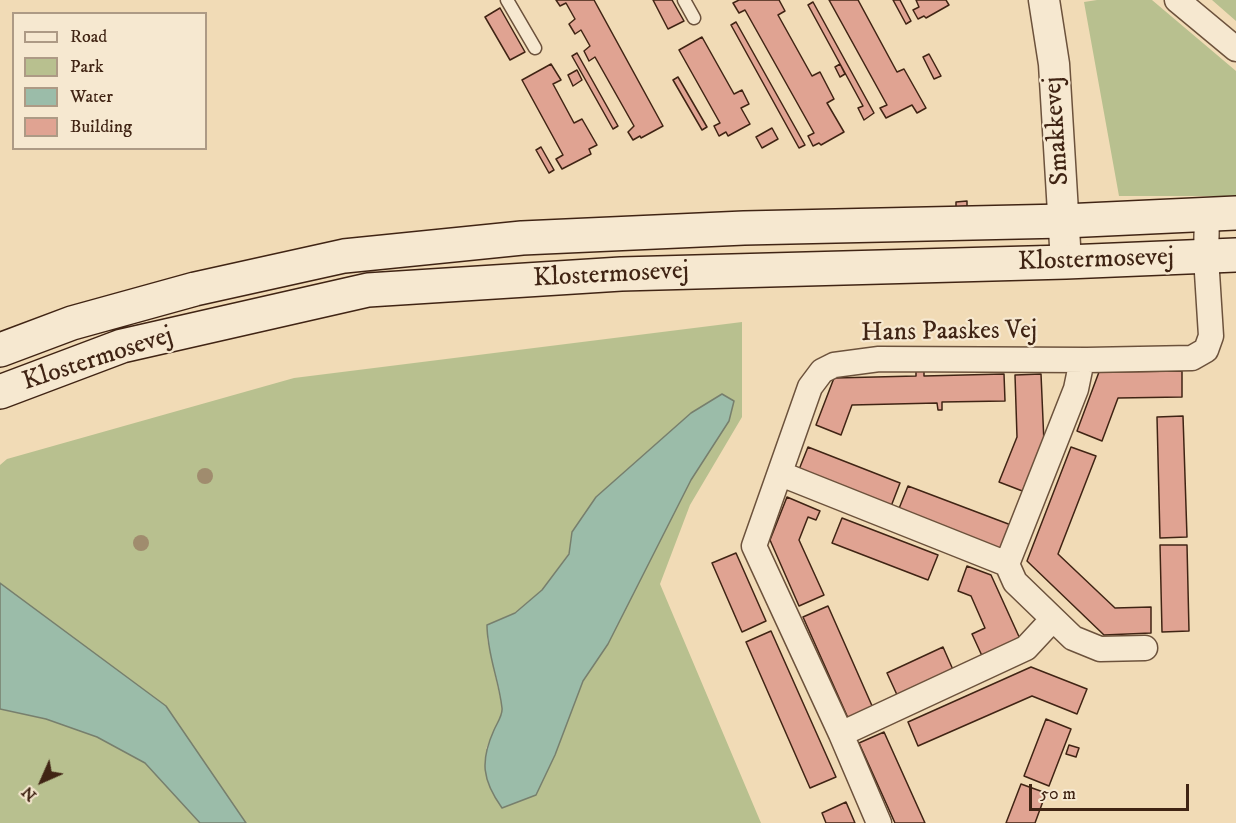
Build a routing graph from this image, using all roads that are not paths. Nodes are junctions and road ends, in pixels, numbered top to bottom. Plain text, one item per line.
1 (507, 0) edge
2 (684, 0) edge
3 (1044, 0) edge
4 (1177, 0) edge
5 (694, 18) dead end
6 (535, 48) dead end
7 (1236, 49) edge
8 (1221, 214) edge
9 (1064, 221) junction
10 (1221, 256) edge
11 (1066, 262) junction
12 (0, 350) edge
13 (1082, 360) junction
14 (0, 392) edge
15 (781, 474) junction
16 (1007, 564) junction
17 (1052, 620) junction
18 (1145, 648) dead end
19 (841, 734) junction
20 (879, 823) edge

1 - 6 lane
2 - 5 lane
3 - 9 street, Smakkevej
4 - 7 street
8 - 9 main road, Klostermosevej
8 - 10 street, Hans Paaskes Vej
9 - 11 street, Smakkevej
9 - 12 main road, Klostermosevej
10 - 11 main road, Klostermosevej
10 - 13 street, Hans Paaskes Vej
11 - 14 main road, Klostermosevej
13 - 15 street, Hans Paaskes Vej
13 - 16 street
15 - 16 street
15 - 19 street, Hans Paaskes Vej
16 - 17 street
17 - 18 street
17 - 19 street
19 - 20 street, Hans Paaskes Vej

